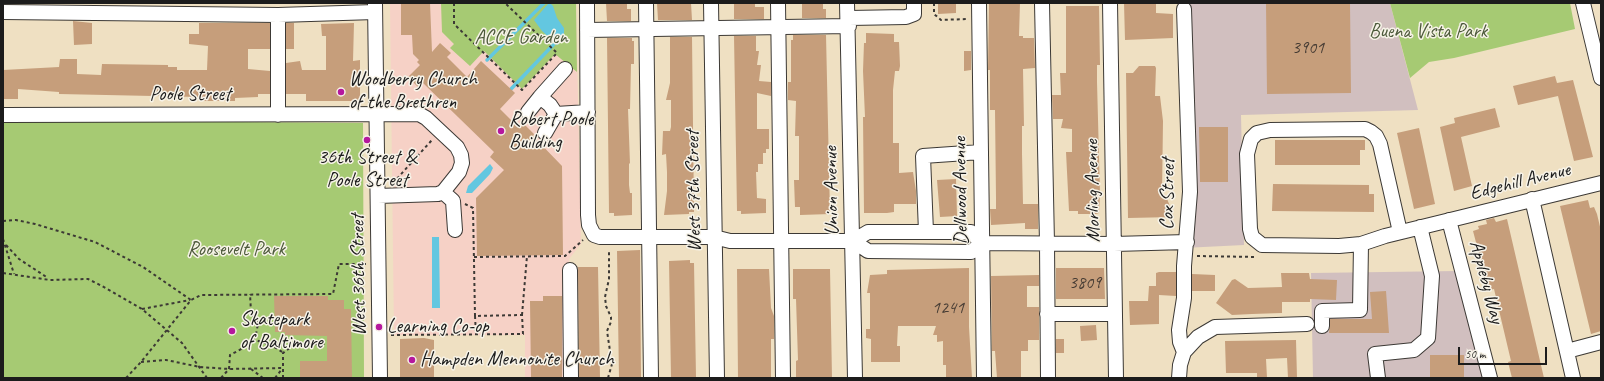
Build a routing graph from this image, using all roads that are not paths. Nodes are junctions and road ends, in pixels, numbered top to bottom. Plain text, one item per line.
1 (587, 3) edge
2 (646, 3) edge
3 (711, 3) edge
4 (778, 3) edge
5 (847, 3) edge
6 (914, 3) edge
7 (979, 3) edge
8 (1042, 3) edge
9 (1110, 3) edge
10 (1583, 3) edge
11 (375, 7) edge
12 (293, 9) edge
13 (1184, 9) dead end
14 (3, 12) edge
15 (278, 15) junction
16 (849, 22) junction
17 (711, 28) junction
18 (778, 28) junction
19 (646, 29) junction
20 (587, 30) junction
21 (1596, 31) edge
22 (565, 69) dead end
23 (1601, 78) edge
24 (540, 98) junction
25 (528, 112) dead end
26 (588, 112) junction
27 (556, 114) junction
28 (3, 115) edge
29 (278, 115) junction
30 (377, 115) junction
31 (545, 133) dead end
32 (981, 152) junction
33 (1601, 183) edge
34 (443, 192) junction
35 (378, 196) junction
36 (1532, 199) junction
37 (1449, 220) junction
38 (1420, 227) junction
39 (456, 230) dead end
40 (926, 232) junction
41 (1400, 232) junction
42 (649, 237) junction
43 (714, 237) junction
44 (782, 241) junction
45 (853, 241) junction
46 (982, 243) junction
47 (1047, 243) junction
48 (1114, 244) junction
49 (1361, 244) junction
50 (1186, 249) junction
51 (570, 270) dead end
52 (1047, 314) junction
53 (1114, 314) junction
54 (1307, 324) dead end
55 (1322, 326) dead end
56 (1601, 342) edge
57 (1567, 351) junction
58 (1184, 352) junction
59 (380, 378) edge
60 (571, 378) edge
61 (651, 378) edge
62 (717, 378) edge
63 (783, 378) edge
64 (855, 378) edge
65 (984, 378) edge
66 (1048, 378) edge
67 (1116, 378) edge
68 (1180, 378) edge
69 (1378, 378) edge
70 (1490, 378) edge
71 (1573, 378) edge

1 - 20 street
2 - 19 street
3 - 17 street, West 37th Street
4 - 18 street
5 - 16 street, Union Avenue
6 - 16 street
7 - 32 street, Dellwood Avenue
8 - 47 street
9 - 48 street, Morling Avenue
10 - 21 street
11 - 12 street
11 - 30 street, West 36th Street
12 - 15 street
13 - 50 street, Cox Street
14 - 15 street
15 - 29 street
16 - 18 street
16 - 45 street, Union Avenue
17 - 18 street
17 - 19 street
17 - 43 street, West 37th Street
18 - 44 street
19 - 20 street
19 - 42 street
20 - 26 street
21 - 23 street
22 - 24 street
24 - 25 street
24 - 27 street
26 - 27 street
26 - 42 street
27 - 31 street
28 - 29 street, Poole Street
29 - 30 street, Poole Street
30 - 34 street, Poole Street
30 - 35 street, West 36th Street
32 - 40 street
32 - 46 street, Dellwood Avenue
33 - 36 street, Edgehill Avenue
34 - 35 street
34 - 39 street
35 - 59 street, West 36th Street
36 - 37 street, Edgehill Avenue
36 - 57 street
37 - 38 street, Edgehill Avenue
37 - 70 street, Appleby Way
38 - 41 street, Edgehill Avenue
38 - 69 street
40 - 45 street
40 - 46 street
41 - 49 street, Edgehill Avenue
41 - 49 street, Edgehill Avenue
42 - 43 street
42 - 61 street
43 - 44 street
43 - 62 street, West 37th Street
44 - 45 street
44 - 63 street
45 - 46 street
45 - 64 street, Union Avenue
46 - 47 street
46 - 65 street, Dellwood Avenue
47 - 48 street
47 - 52 street
48 - 50 street
48 - 53 street, Morling Avenue
49 - 55 street
50 - 58 street, Cox Street
51 - 60 street
52 - 53 street
52 - 66 street
53 - 67 street, Morling Avenue
54 - 58 street
56 - 57 street
57 - 71 street
58 - 68 street, Cox Street

